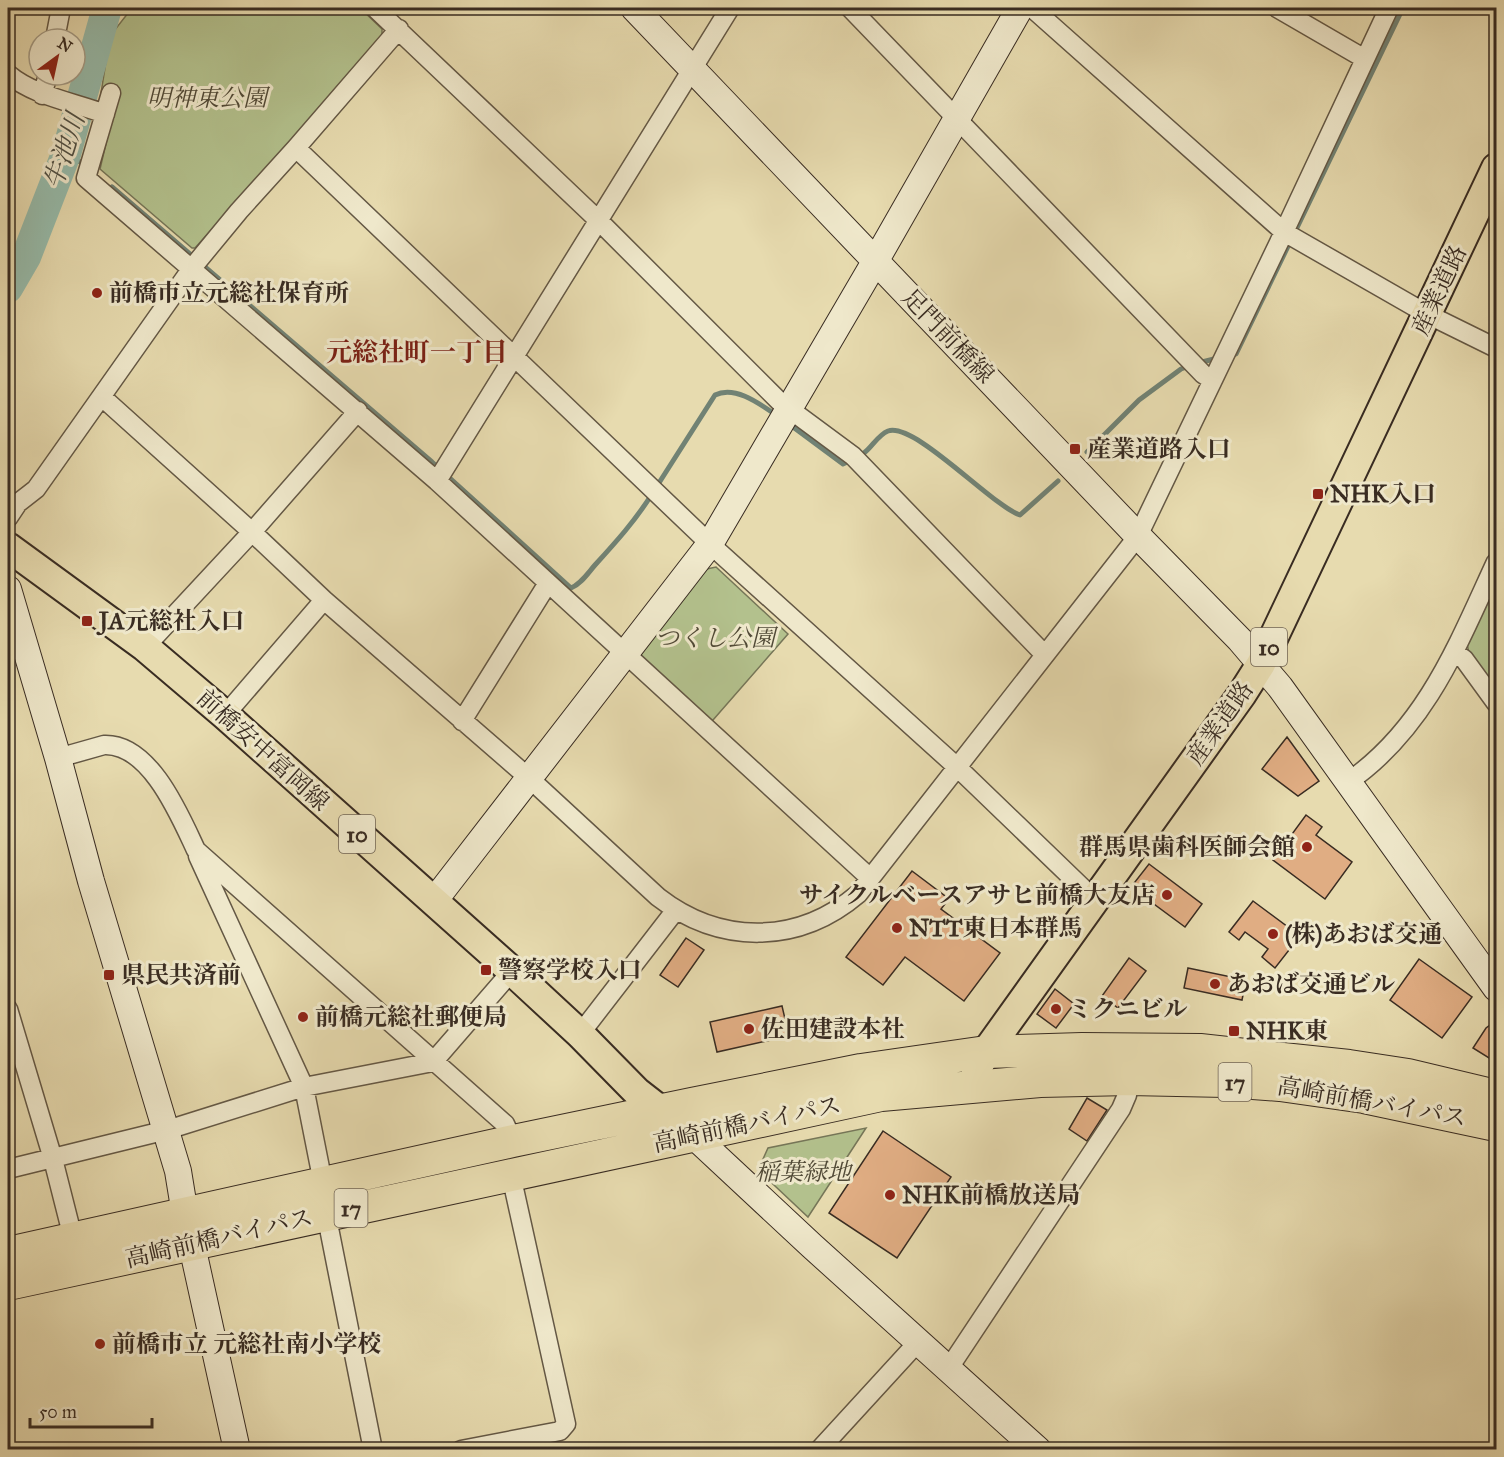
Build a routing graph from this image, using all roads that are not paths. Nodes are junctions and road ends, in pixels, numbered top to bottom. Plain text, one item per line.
1 (61, 8) edge
2 (375, 8) edge
3 (634, 8) edge
4 (730, 8) edge
5 (1020, 8) edge
6 (1032, 8) edge
7 (1277, 8) edge
8 (1389, 8) edge
9 (861, 11) edge
10 (57, 27) edge
11 (399, 29) junction
12 (1365, 58) junction
13 (693, 68) junction
14 (8, 74) edge
15 (44, 87) edge
16 (111, 93) dead end
17 (42, 95) junction
18 (100, 112) junction
19 (957, 117) junction
20 (296, 148) junction
21 (1497, 168) edge
22 (598, 220) junction
23 (1284, 232) junction
24 (876, 260) junction
25 (192, 268) junction
26 (1427, 314) junction
27 (1497, 348) edge
28 (514, 356) junction
29 (1212, 380) junction
30 (102, 397) junction
31 (788, 408) junction
32 (358, 411) junction
33 (437, 481) junction
34 (8, 518) edge
35 (252, 531) junction
36 (1138, 536) junction
37 (710, 544) junction
38 (8, 547) edge
39 (1497, 562) edge
40 (548, 583) junction
41 (8, 589) edge
42 (324, 600) junction
43 (145, 647) junction
44 (16, 649) edge
45 (1454, 652) junction
46 (624, 653) junction
47 (1044, 654) junction
48 (1261, 664) junction
49 (1497, 703) edge
50 (225, 715) junction
51 (462, 721) junction
52 (58, 758) junction
53 (957, 768) junction
54 (529, 778) junction
55 (1348, 782) junction
56 (196, 850) junction
57 (870, 878) junction
58 (1094, 899) junction
59 (434, 901) junction
60 (675, 911) junction
61 (512, 971) junction
62 (1497, 988) edge
63 (8, 1009) edge
64 (580, 1034) junction
65 (986, 1052) junction
66 (433, 1062) junction
67 (1129, 1079) junction
68 (973, 1085) junction
69 (304, 1087) junction
70 (1497, 1096) edge
71 (661, 1111) junction
72 (1497, 1125) edge
73 (167, 1130) junction
74 (694, 1136) junction
75 (513, 1142) junction
76 (53, 1159) junction
77 (8, 1169) edge
78 (511, 1175) junction
79 (323, 1183) junction
80 (185, 1214) junction
81 (326, 1214) junction
82 (73, 1238) junction
83 (193, 1245) junction
84 (8, 1253) edge
85 (8, 1284) edge
86 (918, 1341) junction
87 (948, 1368) junction
88 (237, 1449) edge
89 (373, 1449) edge
90 (461, 1449) edge
91 (819, 1449) edge
92 (1038, 1449) edge

1 - 10 street
2 - 11 street
3 - 13 street, 足門前橋線
4 - 13 street
5 - 19 street
6 - 23 street
7 - 12 street
8 - 12 street
9 - 19 street
11 - 20 street
11 - 22 street
12 - 23 street
13 - 22 street
13 - 24 street, 足門前橋線
14 - 17 street
15 - 17 street
16 - 18 street
17 - 18 street
18 - 25 street
19 - 24 street
19 - 29 street
20 - 25 street
20 - 28 street
21 - 26 main road, 産業道路 / 10
22 - 28 street
22 - 31 street
23 - 26 street
23 - 29 street
24 - 31 street
24 - 36 street, 足門前橋線
25 - 30 street
25 - 32 street
26 - 27 street
26 - 48 main road, 産業道路 / 10
28 - 33 street
28 - 37 street
29 - 36 street
30 - 34 street
30 - 35 street
31 - 37 street
31 - 47 street
32 - 33 street
32 - 35 street
33 - 40 street
35 - 42 street
35 - 43 street
36 - 47 street
36 - 48 street, 足門前橋線
37 - 46 street
37 - 53 street
38 - 43 main road, 前橋安中富岡線 / 10
39 - 45 street
40 - 46 street
40 - 51 street
41 - 44 street
42 - 50 street
42 - 51 street
43 - 50 main road, 前橋安中富岡線 / 10
44 - 52 street
45 - 49 street
45 - 55 street
46 - 54 street
46 - 57 street
47 - 53 street
48 - 55 street, 足門前橋線
48 - 58 main road, 産業道路 / 10
50 - 59 main road, 前橋安中富岡線 / 10
51 - 54 street
52 - 56 street
52 - 73 street
53 - 57 street
53 - 58 street
54 - 59 street
54 - 60 street
55 - 62 street, 足門前橋線
56 - 66 street
56 - 69 street
57 - 60 street
58 - 65 main road, 産業道路 / 10
59 - 61 main road, 前橋安中富岡線 / 10
60 - 64 street
61 - 64 main road, 前橋安中富岡線 / 10
61 - 66 street
63 - 76 street
64 - 71 main road, 前橋安中富岡線 / 10
65 - 68 main road, 産業道路 / 10
65 - 70 highway, 高崎前橋バイパス / 17
65 - 71 highway, 高崎前橋バイパス / 17
66 - 69 street
66 - 75 street
67 - 68 highway, 高崎前橋バイパス / 17
67 - 72 highway, 高崎前橋バイパス / 17
67 - 87 street
68 - 74 highway, 高崎前橋バイパス / 17
69 - 73 street
69 - 79 street
71 - 74 main road, 前橋安中富岡線 / 10
71 - 75 highway, 高崎前橋バイパス / 17
73 - 76 street
73 - 80 street
74 - 78 highway, 高崎前橋バイパス / 17
74 - 86 street
75 - 79 highway, 高崎前橋バイパス / 17
76 - 77 street
76 - 82 street
78 - 81 highway, 高崎前橋バイパス / 17
78 - 90 street
79 - 80 highway, 高崎前橋バイパス / 17
80 - 82 highway, 高崎前橋バイパス / 17
80 - 83 street
81 - 83 highway, 高崎前橋バイパス / 17
81 - 89 street
82 - 84 highway, 高崎前橋バイパス / 17
83 - 85 highway, 高崎前橋バイパス / 17
83 - 88 street
86 - 87 street
86 - 91 street
87 - 92 street

